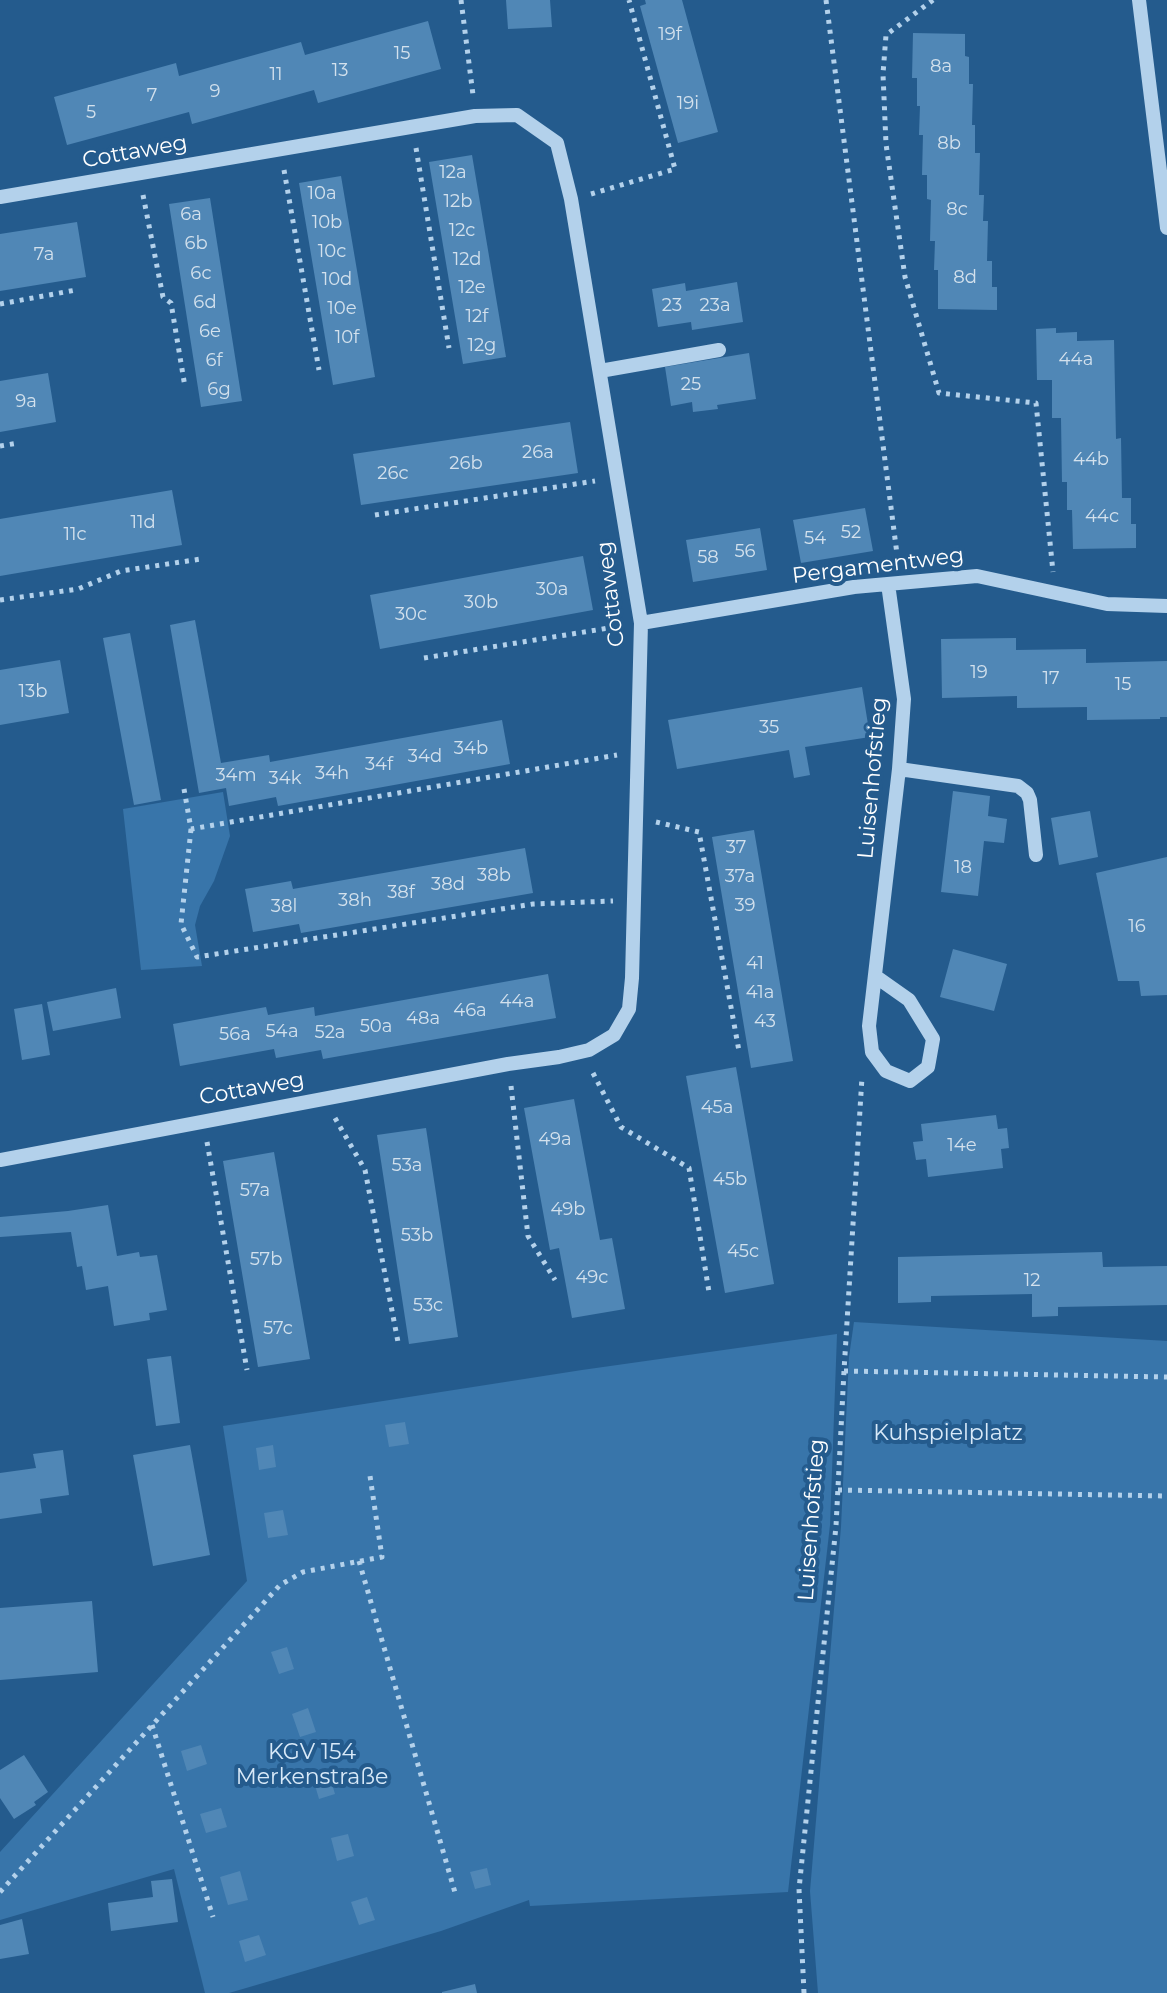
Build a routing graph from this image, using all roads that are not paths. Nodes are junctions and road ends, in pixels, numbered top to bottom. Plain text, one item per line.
1 (1139, 0) edge
2 (0, 197) edge
3 (1167, 228) edge
4 (719, 350) dead end
5 (600, 371) junction
6 (894, 583) junction
7 (1167, 606) edge
8 (641, 623) junction
9 (899, 769) junction
10 (1036, 855) dead end
11 (875, 976) junction
12 (0, 1160) edge

1 - 3 street
2 - 5 street, Cottaweg
4 - 5 street
5 - 8 street, Cottaweg
6 - 7 street, Pergamentweg
6 - 8 street, Pergamentweg
6 - 9 street, Luisenhofstieg
8 - 12 street, Cottaweg
9 - 10 street
9 - 11 street, Luisenhofstieg
11 - 11 street, Luisenhofstieg

